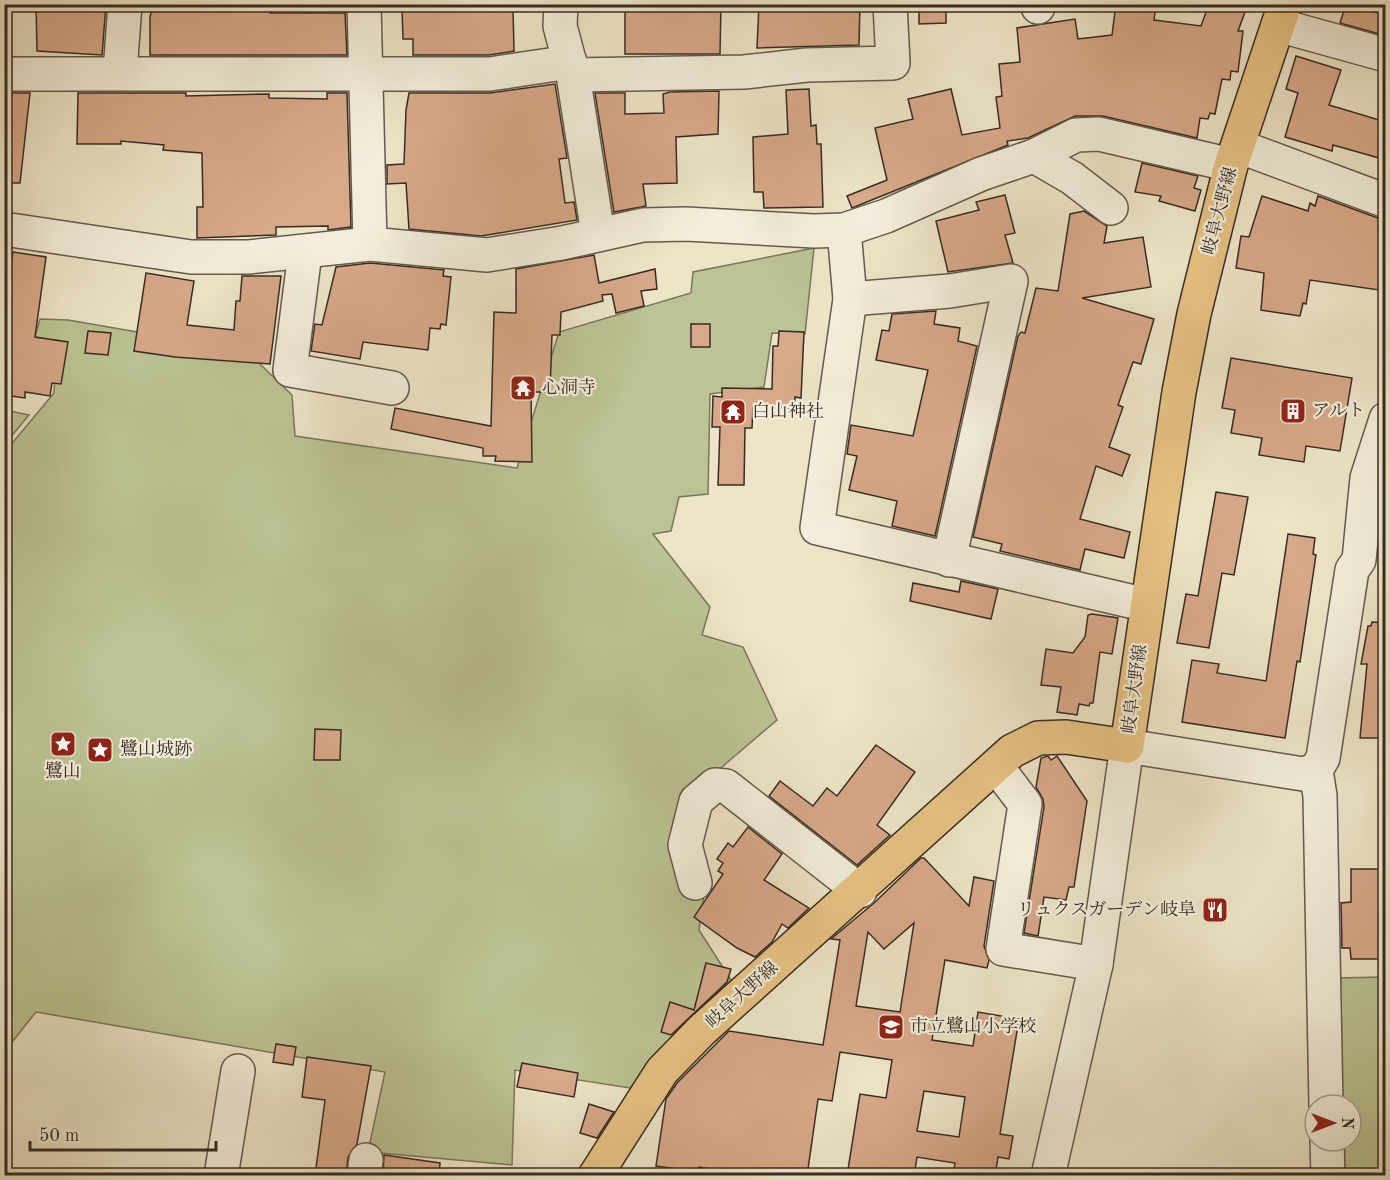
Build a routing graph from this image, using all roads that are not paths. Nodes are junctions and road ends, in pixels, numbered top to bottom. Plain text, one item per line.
1 (125, 4) edge
2 (364, 4) edge
3 (561, 4) edge
4 (890, 4) edge
5 (1281, 15) edge
6 (1386, 55) edge
7 (571, 69) junction
8 (120, 72) junction
9 (4, 74) edge
10 (366, 76) junction
11 (1235, 155) junction
12 (1034, 156) junction
13 (1386, 201) edge
14 (1111, 208) dead end
15 (4, 229) edge
16 (844, 231) junction
17 (598, 234) junction
18 (370, 244) junction
19 (305, 253) junction
20 (850, 299) junction
21 (392, 388) dead end
22 (1386, 418) edge
23 (1372, 556) edge
24 (949, 560) junction
25 (1147, 605) junction
26 (1127, 746) junction
27 (996, 766) junction
28 (1316, 770) junction
29 (695, 883) dead end
30 (860, 891) junction
31 (1096, 964) junction
32 (238, 1071) dead end
33 (1326, 1093) edge
34 (1327, 1153) edge
35 (221, 1176) edge
36 (596, 1176) edge
37 (1048, 1176) edge
38 (1328, 1176) edge

1 - 8 street
2 - 10 street
3 - 7 street
4 - 7 street
5 - 6 street
5 - 11 main road, 岐阜大野線
7 - 10 street
7 - 17 street
8 - 9 street
8 - 10 street
10 - 18 street
11 - 12 street
11 - 13 street
11 - 25 main road, 岐阜大野線
12 - 14 street
12 - 16 street
15 - 19 street
16 - 17 street
16 - 20 street
17 - 18 street
18 - 19 street
19 - 21 street
20 - 24 street
20 - 24 street
22 - 23 street
23 - 28 street
24 - 25 street
25 - 26 main road, 岐阜大野線
26 - 27 main road, 岐阜大野線
26 - 28 street
26 - 31 street
27 - 30 main road, 岐阜大野線
27 - 31 street
28 - 33 street
29 - 30 street
30 - 36 main road, 岐阜大野線
31 - 37 street
32 - 35 street
34 - 38 street

